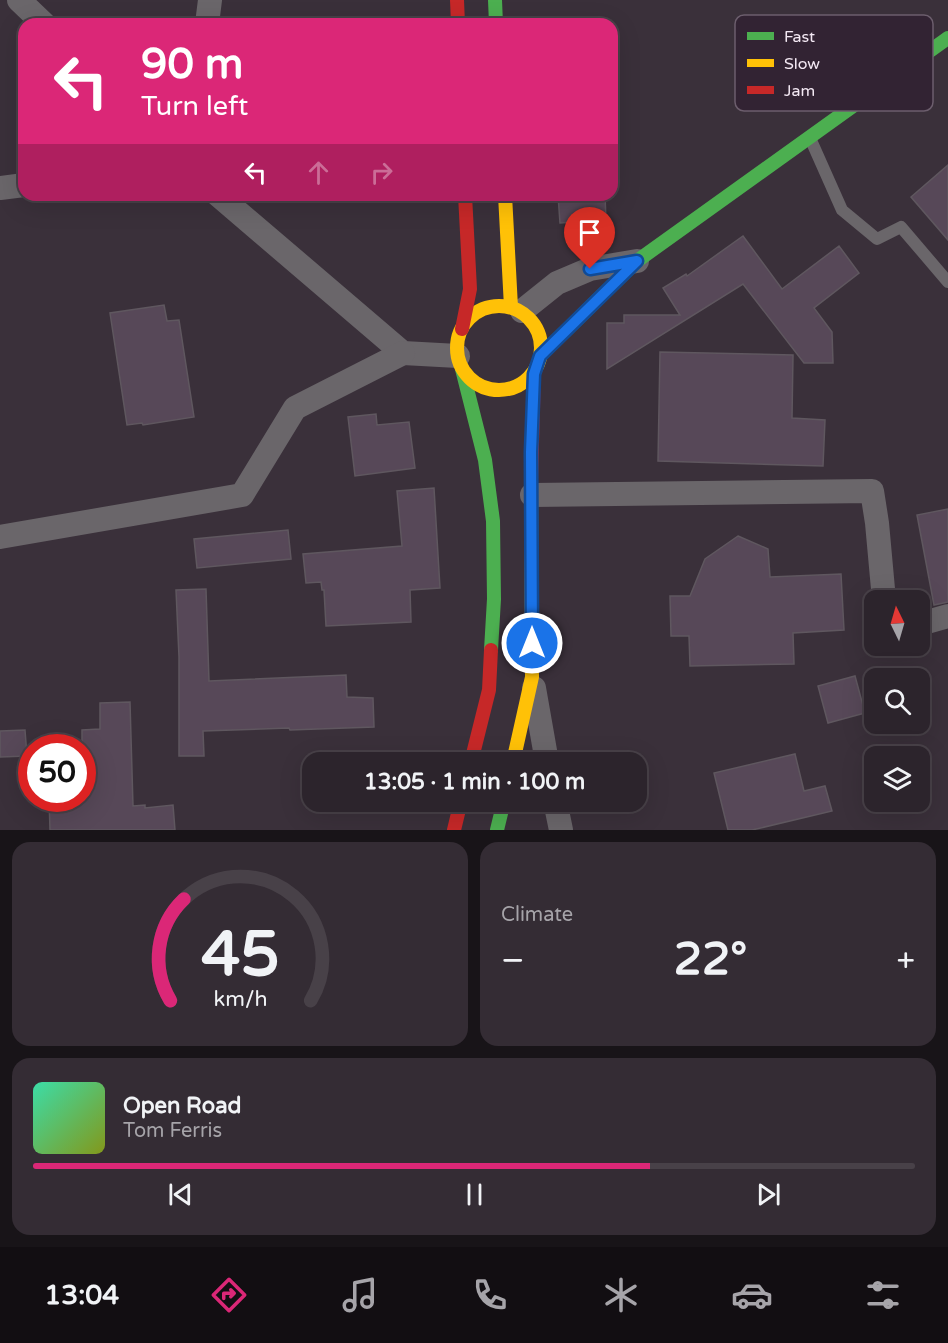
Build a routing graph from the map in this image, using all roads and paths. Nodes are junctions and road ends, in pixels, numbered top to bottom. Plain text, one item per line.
1 (19, 0) edge
2 (210, 0) edge
3 (457, 0) edge
4 (495, 0) edge
5 (38, 18) edge
6 (208, 18) edge
7 (458, 18) edge
8 (496, 18) edge
9 (948, 38) edge
10 (933, 49) edge
11 (846, 111) edge
12 (809, 137) junction
13 (18, 185) edge
14 (0, 188) edge
15 (225, 201) edge
16 (465, 201) edge
17 (506, 201) edge
18 (637, 261) junction
19 (948, 282) edge
20 (517, 309) junction
21 (462, 329) junction
22 (403, 352) junction
23 (540, 356) junction
24 (460, 362) junction
25 (534, 374) junction
26 (532, 495) junction
27 (0, 537) edge
28 (883, 590) edge
29 (948, 616) edge
30 (930, 621) edge
31 (532, 677) junction
32 (474, 752) edge
33 (515, 752) edge
34 (545, 752) edge
35 (458, 812) edge
36 (501, 812) edge
37 (557, 812) edge
38 (454, 830) edge
39 (497, 830) edge
40 (561, 830) edge

1 - 5 street
2 - 6 street
3 - 7 main road
4 - 8 main road
9 - 10 main road
11 - 12 main road
12 - 18 main road
12 - 19 lane
13 - 14 street
15 - 22 street
16 - 21 main road
17 - 20 main road
18 - 20 street
18 - 23 main road
20 - 21 main road
20 - 23 main road
21 - 24 main road
22 - 24 street
22 - 27 street
23 - 25 main road
24 - 25 main road
24 - 32 main road
25 - 26 main road
26 - 28 street
26 - 31 main road
29 - 30 street
31 - 33 main road
31 - 34 street
35 - 38 main road
36 - 39 main road
37 - 40 street

